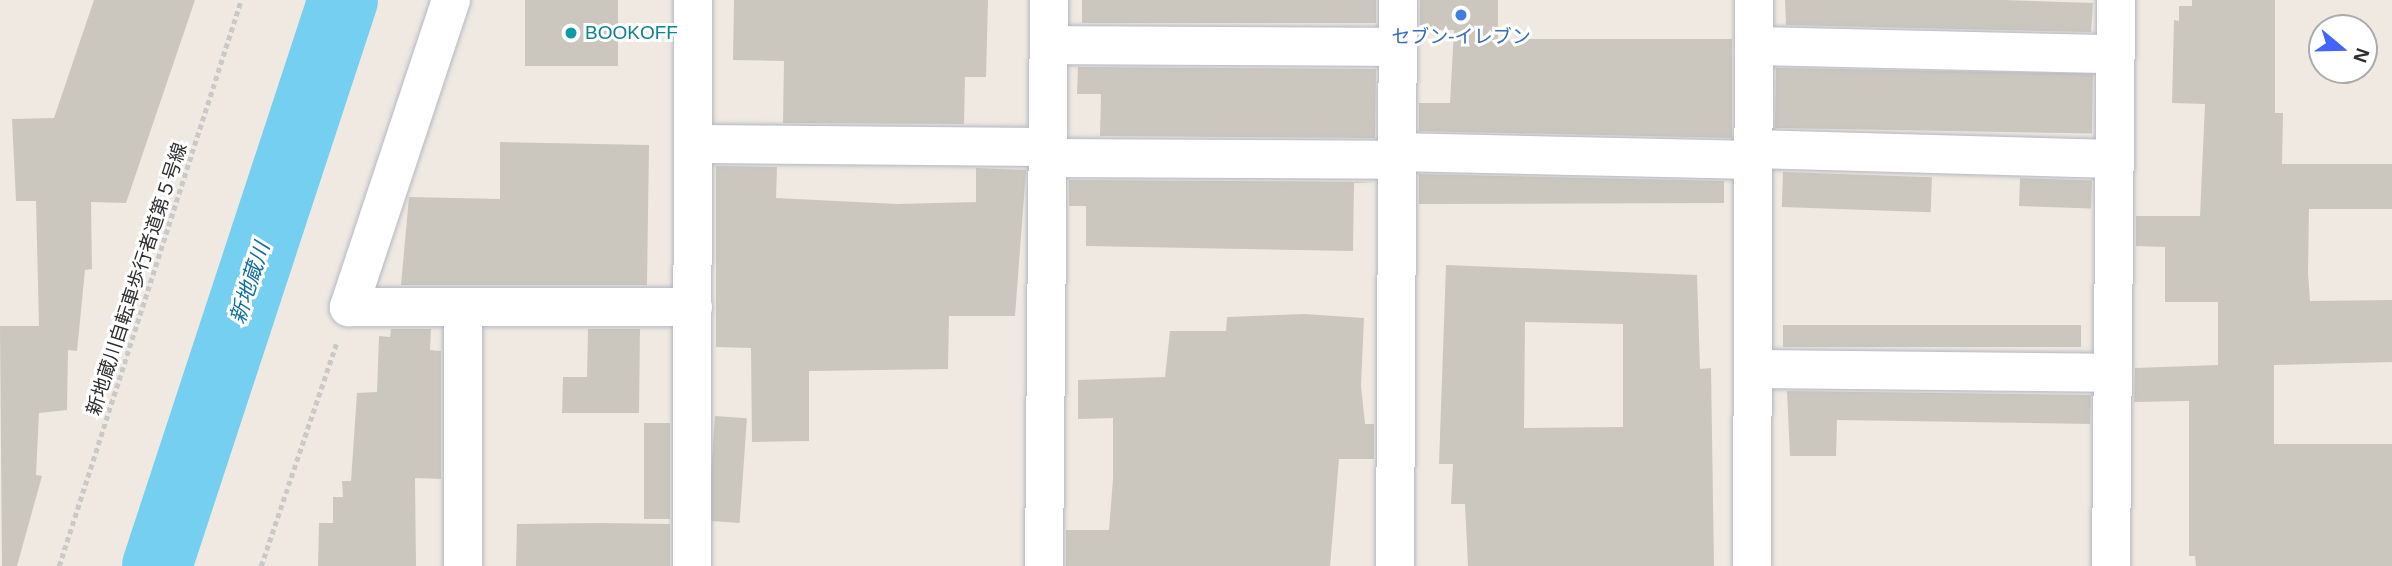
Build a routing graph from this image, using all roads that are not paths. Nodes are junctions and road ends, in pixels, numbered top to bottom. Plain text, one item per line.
1 (451, 0) edge
2 (693, 0) edge
3 (1049, 0) edge
4 (1398, 0) edge
5 (1754, 0) edge
6 (2116, 0) edge
7 (1049, 45) junction
8 (1754, 46) junction
9 (1398, 47) junction
10 (2116, 54) junction
11 (693, 144) junction
12 (1048, 153) junction
13 (1754, 154) junction
14 (1397, 156) junction
15 (2115, 159) junction
16 (693, 307) junction
17 (463, 310) junction
18 (1753, 369) junction
19 (2110, 373) junction
20 (463, 566) edge
21 (692, 566) edge
22 (1044, 566) edge
23 (1395, 566) edge
24 (1752, 566) edge
25 (2111, 566) edge

1 - 17 street
2 - 11 street
3 - 7 street
4 - 9 street
5 - 8 street
6 - 10 street
7 - 9 street
7 - 12 street
8 - 10 street
8 - 13 street
9 - 14 street
10 - 15 street
11 - 12 street
11 - 16 street
12 - 14 street
12 - 22 street
13 - 14 street
13 - 15 street
13 - 18 street
14 - 23 street
15 - 19 street
16 - 17 street
16 - 21 street
17 - 20 street
18 - 19 street
18 - 24 street
19 - 25 street

